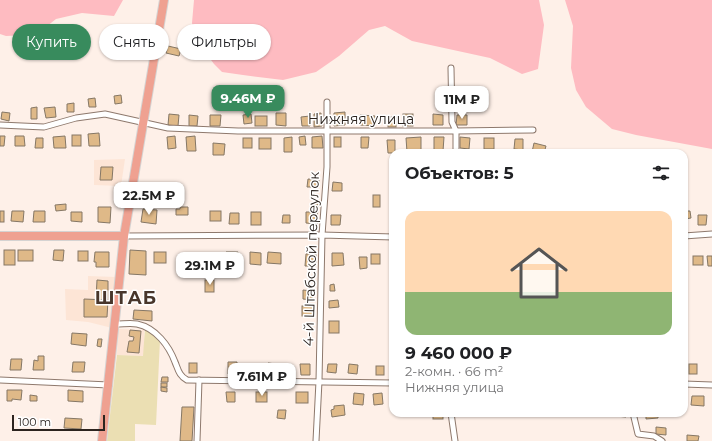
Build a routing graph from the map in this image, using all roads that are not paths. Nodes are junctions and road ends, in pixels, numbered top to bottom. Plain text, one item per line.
1 (164, 0) edge
2 (451, 68) dead end
3 (327, 102) dead end
4 (142, 123) junction
5 (0, 125) edge
6 (327, 130) junction
7 (533, 130) dead end
8 (456, 131) junction
9 (456, 149) edge
10 (712, 234) edge
11 (322, 235) junction
12 (0, 236) edge
13 (124, 236) junction
14 (688, 236) edge
15 (389, 237) edge
16 (116, 324) junction
17 (0, 380) edge
18 (200, 380) junction
19 (318, 381) junction
20 (389, 383) edge
21 (688, 384) edge
22 (109, 385) junction
23 (712, 385) edge
24 (452, 417) edge
25 (634, 417) edge
26 (102, 441) edge
27 (197, 441) edge
28 (316, 441) edge
29 (455, 441) edge
30 (662, 441) edge

1 - 4 main road
2 - 8 street
3 - 6 street, 4-й Штабской переулок
4 - 5 street, Нижняя улица
4 - 6 street, Нижняя улица
4 - 13 main road
6 - 8 street, Нижняя улица
6 - 11 street, 4-й Штабской переулок
7 - 8 street, Нижняя улица
8 - 9 street
10 - 14 street
11 - 13 street
11 - 15 street
11 - 19 street, 4-й Штабской переулок
12 - 13 main road
13 - 16 main road
16 - 18 street
16 - 22 main road
17 - 22 street
18 - 19 street
18 - 27 street
19 - 20 street
19 - 28 street, 4-й Штабской переулок
21 - 23 street
22 - 26 main road
24 - 29 street
25 - 30 street

